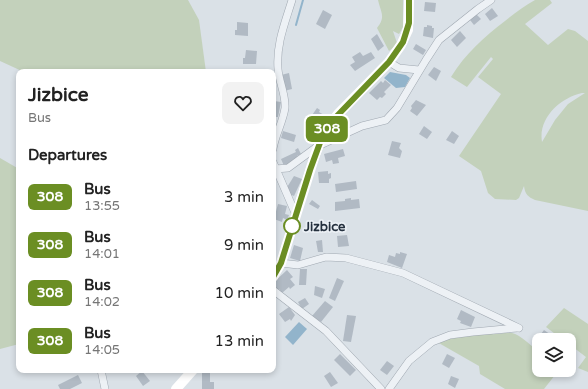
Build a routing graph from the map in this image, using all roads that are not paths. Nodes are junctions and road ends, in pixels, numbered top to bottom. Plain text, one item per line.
1 (292, 0) edge
2 (409, 0) edge
3 (492, 0) edge
4 (389, 62) junction
5 (419, 70) junction
6 (276, 135) edge
7 (318, 146) junction
8 (276, 166) edge
9 (276, 170) edge
10 (296, 215) junction
11 (281, 263) junction
12 (276, 271) edge
13 (276, 292) edge
14 (101, 373) edge
15 (190, 373) edge
16 (105, 389) edge
17 (176, 389) edge
18 (381, 389) edge
19 (389, 389) edge

1 - 6 street
2 - 4 street
3 - 5 street
4 - 5 street
4 - 7 street
5 - 7 street
7 - 8 street
7 - 10 street
9 - 10 street
10 - 11 street
11 - 12 street
11 - 19 street
13 - 18 street
14 - 16 street
15 - 17 street

